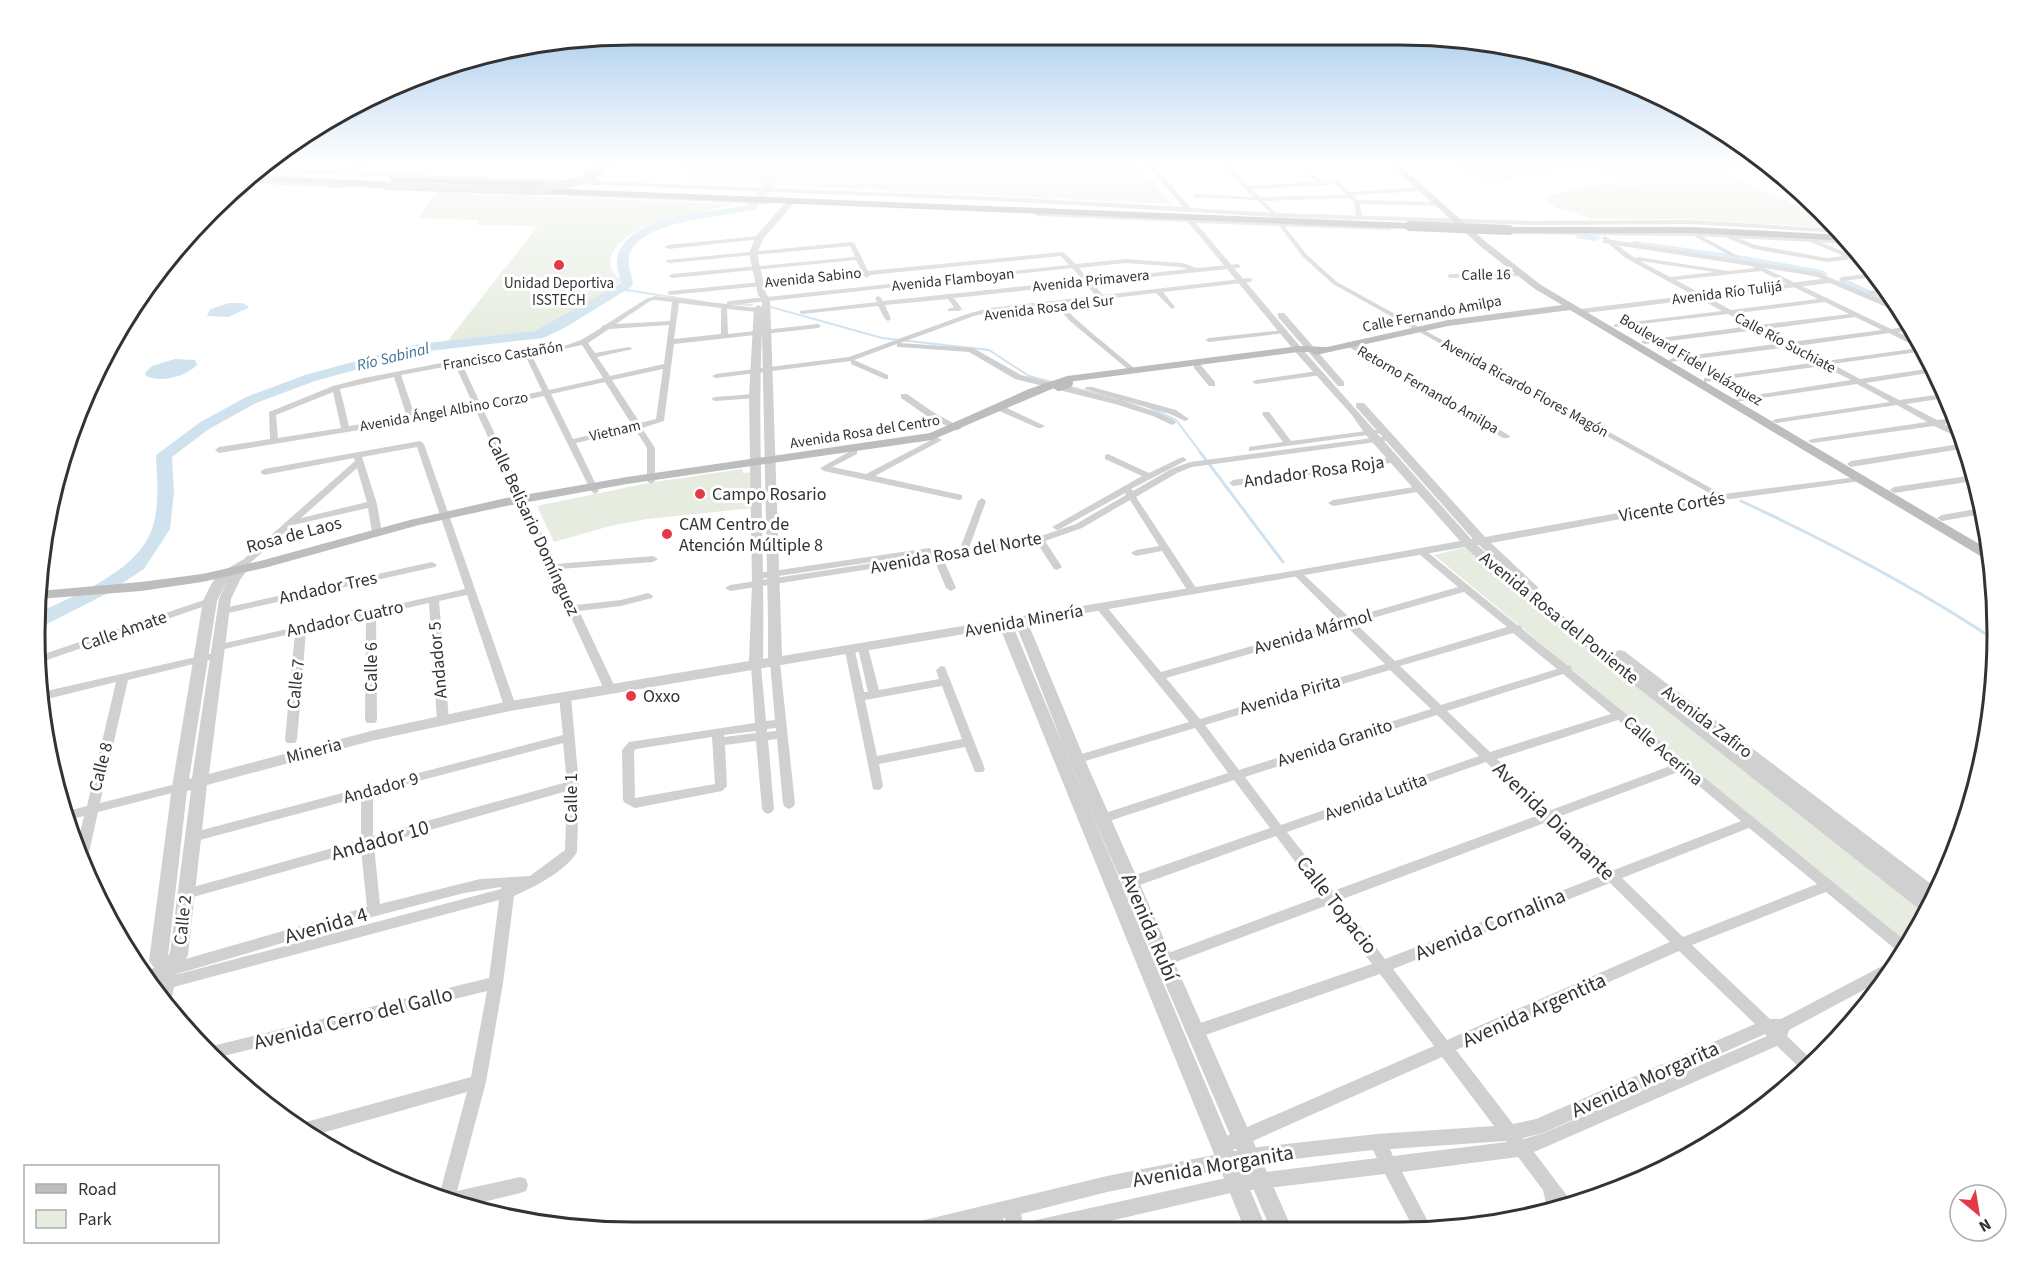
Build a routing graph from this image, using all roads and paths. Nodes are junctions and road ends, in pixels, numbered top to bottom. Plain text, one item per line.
1 (773, 222) edge
2 (1198, 222) edge
3 (1258, 222) edge
4 (1352, 222) edge
5 (1443, 222) edge
6 (1448, 222) edge
7 (1464, 222) edge
8 (1465, 222) edge
9 (1281, 224) junction
10 (1469, 226) junction
11 (1507, 228) junction
12 (1442, 230) junction
13 (1828, 231) edge
14 (1694, 234) junction
15 (1725, 235) junction
16 (1602, 237) junction
17 (759, 238) junction
18 (1835, 238) edge
19 (1810, 240) junction
20 (1836, 240) edge
21 (668, 247) dead end
22 (753, 253) junction
23 (1737, 256) junction
24 (1851, 257) joint
25 (859, 258) junction
26 (1628, 258) junction
27 (669, 261) dead end
28 (1747, 262) junction
29 (756, 267) junction
30 (1075, 267) junction
31 (1233, 267) junction
32 (1762, 269) junction
33 (1195, 270) junction
34 (865, 272) junction
35 (1726, 272) junction
36 (1522, 275) junction
37 (672, 276) dead end
38 (1450, 276) dead end
39 (1866, 276) edge
40 (1669, 279) junction
41 (1838, 279) junction
42 (1087, 282) junction
43 (1246, 282) junction
44 (759, 283) junction
45 (1794, 284) junction
46 (873, 288) junction
47 (1877, 291) edge
48 (1160, 292) junction
49 (1870, 292) junction
50 (670, 293) dead end
51 (1699, 296) junction
52 (950, 297) junction
53 (1101, 297) junction
54 (1881, 297) edge
55 (1825, 300) junction
56 (676, 301) junction
57 (762, 303) junction
58 (1885, 303) edge
59 (880, 304) junction
60 (1058, 304) junction
61 (711, 306) junction
62 (724, 307) junction
63 (1172, 308) dead end
64 (1581, 309) junction
65 (950, 310) dead end
66 (802, 312) dead end
67 (1728, 312) junction
68 (1855, 315) junction
69 (888, 319) dead end
70 (673, 323) junction
71 (818, 326) dead end
72 (1616, 326) junction
73 (604, 327) junction
74 (1757, 327) junction
75 (1418, 329) junction
76 (1902, 329) edge
77 (1891, 331) junction
78 (762, 332) junction
79 (1284, 332) junction
80 (725, 336) junction
81 (1209, 340) dead end
82 (1909, 340) edge
83 (907, 341) junction
84 (584, 342) junction
85 (670, 342) junction
86 (1646, 342) junction
87 (1350, 345) junction
88 (1791, 346) junction
89 (629, 349) dead end
90 (1914, 350) edge
91 (1309, 351) junction
92 (528, 355) junction
93 (593, 356) junction
94 (1673, 360) junction
95 (457, 362) junction
96 (854, 362) junction
97 (1824, 363) junction
98 (667, 366) junction
99 (1197, 366) junction
100 (1131, 370) junction
101 (1925, 371) edge
102 (758, 372) junction
103 (1318, 373) junction
104 (397, 375) junction
105 (716, 376) dead end
106 (885, 377) dead end
107 (608, 379) junction
108 (1707, 380) junction
109 (1256, 382) dead end
110 (1859, 382) junction
111 (1059, 384) junction
112 (1212, 384) dead end
113 (336, 388) junction
114 (547, 393) junction
115 (754, 396) junction
116 (904, 396) dead end
117 (1937, 397) edge
118 (715, 399) dead end
119 (1735, 400) junction
120 (1898, 403) junction
121 (478, 408) junction
122 (1004, 409) junction
123 (1266, 414) dead end
124 (412, 419) junction
125 (1185, 419) dead end
126 (1776, 421) junction
127 (1947, 421) edge
128 (1172, 423) dead end
129 (1935, 423) junction
130 (637, 426) junction
131 (1041, 426) dead end
132 (958, 428) junction
133 (346, 430) junction
134 (1951, 432) edge
135 (1378, 435) junction
136 (1506, 436) dead end
137 (938, 440) junction
138 (274, 441) junction
139 (1812, 441) junction
140 (571, 442) junction
141 (1288, 444) junction
142 (1957, 447) edge
143 (219, 450) dead end
144 (854, 452) junction
145 (1108, 457) dead end
146 (358, 459) junction
147 (1206, 459) junction
148 (1394, 460) junction
149 (761, 462) junction
150 (1851, 464) junction
151 (264, 472) dead end
152 (1149, 476) junction
153 (867, 477) junction
154 (1861, 478) junction
155 (651, 479) junction
156 (1966, 479) edge
157 (1233, 483) dead end
158 (594, 489) junction
159 (1420, 489) junction
160 (1894, 490) junction
161 (1129, 493) junction
162 (959, 497) dead end
163 (1723, 497) junction
164 (982, 501) dead end
165 (523, 503) junction
166 (1333, 503) dead end
167 (372, 504) junction
168 (1975, 513) edge
169 (446, 518) junction
170 (1942, 518) junction
171 (287, 524) junction
172 (377, 533) junction
173 (1040, 540) junction
174 (1979, 541) edge
175 (1476, 543) junction
176 (966, 546) junction
177 (1165, 548) junction
178 (1981, 550) edge
179 (1422, 552) junction
180 (1136, 553) dead end
181 (938, 557) junction
182 (653, 559) dead end
183 (432, 566) dead end
184 (553, 567) junction
185 (1057, 567) dead end
186 (234, 572) junction
187 (1298, 574) junction
188 (775, 578) junction
189 (758, 580) junction
190 (730, 588) dead end
191 (951, 588) dead end
192 (1466, 588) junction
193 (471, 591) junction
194 (1193, 591) junction
195 (648, 596) dead end
196 (46, 599) edge
197 (434, 600) junction
198 (220, 604) junction
199 (1101, 607) junction
200 (572, 609) junction
201 (371, 614) junction
202 (1348, 622) junction
203 (1013, 623) junction
204 (1517, 627) junction
205 (301, 628) junction
206 (857, 649) junction
207 (219, 651) junction
208 (46, 658) edge
209 (202, 658) junction
210 (775, 663) junction
211 (1394, 665) junction
212 (756, 666) junction
213 (1567, 669) junction
214 (1160, 676) junction
215 (123, 677) junction
216 (610, 689) junction
217 (874, 694) junction
218 (48, 695) edge
219 (566, 697) junction
220 (859, 697) junction
221 (510, 706) junction
222 (1438, 709) junction
223 (1620, 715) junction
224 (371, 720) dead end
225 (443, 720) junction
226 (1196, 722) junction
227 (781, 728) junction
228 (760, 731) junction
229 (569, 737) junction
230 (718, 737) junction
231 (291, 740) dead end
232 (969, 742) junction
233 (1488, 757) junction
234 (872, 760) junction
235 (1070, 762) junction
236 (1682, 766) junction
237 (979, 769) dead end
238 (1236, 775) junction
239 (201, 782) junction
240 (573, 785) junction
241 (877, 786) dead end
242 (180, 787) junction
243 (367, 792) junction
244 (789, 804) dead end
245 (91, 809) junction
246 (768, 809) dead end
247 (73, 814) edge
248 (1548, 814) junction
249 (1103, 818) junction
250 (1749, 823) junction
251 (1280, 832) junction
252 (1847, 836) junction
253 (192, 837) junction
254 (84, 843) edge
255 (367, 844) junction
256 (1611, 876) junction
257 (1132, 882) junction
258 (508, 886) junction
259 (1826, 886) junction
260 (1927, 892) edge
261 (186, 894) junction
262 (1332, 898) junction
263 (1922, 901) edge
264 (375, 911) junction
265 (1899, 943) edge
266 (1680, 944) junction
267 (1155, 964) junction
268 (1384, 966) junction
269 (1877, 976) edge
270 (161, 983) edge
271 (496, 983) junction
272 (161, 985) edge
273 (1776, 1030) junction
274 (1194, 1032) junction
275 (1446, 1049) junction
276 (218, 1051) edge
277 (1803, 1061) edge
278 (478, 1082) junction
279 (314, 1128) edge
280 (1507, 1132) junction
281 (1243, 1138) junction
282 (1377, 1142) junction
283 (1519, 1149) junction
284 (1224, 1154) junction
285 (1250, 1156) junction
286 (1389, 1165) junction
287 (1260, 1181) junction
288 (1236, 1184) junction
289 (520, 1185) dead end
290 (1550, 1187) junction
291 (449, 1192) edge
292 (465, 1197) edge
293 (1560, 1199) edge
294 (1554, 1201) edge
295 (1011, 1208) junction
296 (995, 1221) edge
297 (1419, 1221) edge
298 (1014, 1222) edge
299 (1067, 1222) edge
300 (1253, 1222) edge
301 (1278, 1222) edge

1 - 17 street
2 - 31 street, Avenida Rosa del Poniente
3 - 9 street
4 - 11 highway, bridge
5 - 12 street
6 - 10 street
7 - 10 main road, Boulevard Fidel Velázquez
8 - 10 main road, Boulevard Fidel Velázquez
9 - 12 street
9 - 75 street, Avenida Ricardo Flores Magón
10 - 11 street
10 - 11 street
10 - 12 street
10 - 36 main road, Boulevard Fidel Velázquez
10 - 64 main road, Boulevard Fidel Velázquez
11 - 13 highway
11 - 16 street
11 - 18 highway
14 - 15 street
14 - 16 street
14 - 23 street
15 - 19 street
15 - 24 street
16 - 23 street
16 - 26 street, Calle Río Suchiate
16 - 28 street
17 - 21 street
17 - 22 street
19 - 20 street
19 - 24 street
22 - 25 street
22 - 27 street
22 - 29 street
23 - 41 street
25 - 29 street
25 - 34 street
26 - 35 street
26 - 40 street, Calle Río Suchiate
28 - 32 street
28 - 41 street
29 - 37 street
29 - 44 street
30 - 33 street, Avenida Flamboyan
30 - 34 street, Avenida Sabino
30 - 42 street
30 - 46 street, Avenida Flamboyan
31 - 33 street, Avenida Primavera
31 - 43 street, Avenida Rosa del Poniente
32 - 35 street
32 - 45 street
33 - 42 street, Avenida Primavera
34 - 44 street, Avenida Sabino
34 - 46 street
35 - 40 street
36 - 38 street, Calle 16
36 - 64 main road, Boulevard Fidel Velázquez
39 - 41 street, Avenida Río Tulijá
40 - 51 street, Calle Río Suchiate
41 - 45 street, Avenida Río Tulijá
41 - 49 street
41 - 58 street
42 - 52 street, Avenida Primavera
42 - 53 street
43 - 48 street, Avenida Rosa del Sur
43 - 79 street, Avenida Rosa del Poniente
43 - 91 street, Avenida Rosa del Poniente
44 - 50 street, Avenida Sabino
44 - 57 street
45 - 51 street, Avenida Río Tulijá
45 - 55 street
46 - 57 street, Avenida Flamboyan
46 - 59 street
47 - 49 street
48 - 53 street, Avenida Rosa del Sur
48 - 60 street, Avenida Rosa del Sur
48 - 63 street
49 - 54 street
51 - 64 street, Avenida Río Tulijá
51 - 67 street, Calle Río Suchiate
52 - 59 street, Avenida Primavera
52 - 65 street
53 - 60 street, Avenida Rosa del Sur
55 - 67 street
55 - 68 street
56 - 61 street
56 - 70 street
56 - 73 street, Francisco Castañón
57 - 61 street, Avenida Flamboyan
57 - 62 street
57 - 78 street
59 - 66 street, Avenida Primavera
59 - 69 street
60 - 83 street, Avenida Rosa del Sur
60 - 100 street
61 - 62 street
62 - 80 street
64 - 72 main road, Boulevard Fidel Velázquez
64 - 75 main road, Calle Fernando Amilpa
64 - 119 main road, Boulevard Fidel Velázquez
67 - 72 street
67 - 74 street, Calle Río Suchiate
68 - 74 street
68 - 77 street
70 - 73 street
70 - 85 street
71 - 78 street
72 - 86 main road, Boulevard Fidel Velázquez
73 - 84 street, Francisco Castañón
74 - 86 street
74 - 88 street, Calle Río Suchiate
75 - 87 main road, Calle Fernando Amilpa
75 - 163 street, Avenida Ricardo Flores Magón
76 - 77 street
77 - 82 street
77 - 88 street
78 - 80 street
78 - 102 street
79 - 81 street
79 - 91 street, Avenida Rosa del Poniente
80 - 85 street
83 - 96 street, Avenida Rosa del Sur
83 - 102 street, Avenida Rosa del Sur
83 - 111 street
84 - 92 street, Francisco Castañón
84 - 93 street
85 - 98 street
86 - 94 main road, Boulevard Fidel Velázquez
87 - 91 main road, Calle Fernando Amilpa
87 - 136 street, Retorno Fernando Amilpa
88 - 94 street
88 - 97 street, Calle Río Suchiate
89 - 93 street
90 - 97 street
91 - 99 main road, Avenida Rosa del Centro
91 - 100 main road, Avenida Rosa del Centro
91 - 103 street, Avenida Rosa del Poniente
91 - 135 street, Avenida Rosa del Poniente
92 - 95 street, Francisco Castañón
92 - 114 street
93 - 107 street
94 - 108 main road, Boulevard Fidel Velázquez
95 - 104 street, Francisco Castañón
95 - 121 street, Calle Belisario Domínguez
96 - 102 street, Avenida Rosa del Sur
96 - 106 street
97 - 108 street
97 - 110 street, Calle Río Suchiate
98 - 107 street, Avenida Ángel Albino Corzo
98 - 130 street, Vietnam
99 - 111 main road, Avenida Rosa del Centro
99 - 112 street
100 - 111 main road, Avenida Rosa del Centro
101 - 110 street
102 - 105 street, Avenida Rosa del Sur
102 - 115 street
102 - 149 street
103 - 109 street
103 - 135 street, Avenida Rosa del Poniente
104 - 113 street, Francisco Castañón
104 - 124 street
107 - 114 street, Avenida Ángel Albino Corzo
107 - 130 street
108 - 119 main road, Boulevard Fidel Velázquez
110 - 119 street
110 - 120 street, Calle Río Suchiate
111 - 122 main road, Avenida Rosa del Centro
111 - 125 street
111 - 128 street
113 - 133 street
113 - 138 street, Francisco Castañón
114 - 121 street, Avenida Ángel Albino Corzo
114 - 140 street
115 - 118 street
115 - 149 street
116 - 132 street
117 - 120 street
119 - 126 main road, Boulevard Fidel Velázquez
119 - 154 main road, Boulevard Fidel Velázquez
120 - 126 street
120 - 129 street, Calle Río Suchiate
121 - 124 street, Avenida Ángel Albino Corzo
121 - 165 street, Calle Belisario Domínguez
122 - 131 street
122 - 132 main road, Avenida Rosa del Centro
122 - 137 main road, Avenida Rosa del Centro
123 - 141 street
124 - 133 street, Avenida Ángel Albino Corzo
126 - 139 main road, Boulevard Fidel Velázquez
127 - 129 street
129 - 134 street, Calle Río Suchiate
129 - 139 street
130 - 140 street, Vietnam
130 - 155 street
132 - 149 main road, Avenida Rosa del Centro
133 - 138 street, Avenida Ángel Albino Corzo
135 - 141 street, Avenida Rosa del Norte
135 - 147 street, Avenida Rosa del Norte
135 - 148 street, Avenida Rosa del Poniente
135 - 175 street, Avenida Rosa del Poniente
137 - 144 main road, Avenida Rosa del Centro
137 - 153 street
138 - 143 street, Avenida Ángel Albino Corzo
139 - 150 main road, Boulevard Fidel Velázquez
140 - 158 street
141 - 147 street, Avenida Rosa del Norte
142 - 150 street
144 - 149 main road, Avenida Rosa del Centro
144 - 153 street
145 - 152 street
146 - 151 street
146 - 167 street
146 - 169 street
146 - 171 street
147 - 152 street, Avenida Rosa del Norte
147 - 161 street, Avenida Rosa del Norte
148 - 157 street, Andador Rosa Roja
148 - 159 street, Avenida Rosa del Poniente
149 - 155 main road, Avenida Rosa del Centro
149 - 188 street
149 - 189 street
150 - 160 main road, Boulevard Fidel Velázquez
152 - 161 street, Avenida Rosa del Norte
153 - 162 street
154 - 163 street, Vicente Cortés
154 - 178 main road, Boulevard Fidel Velázquez
155 - 158 main road, Avenida Rosa del Centro
156 - 160 street
158 - 165 main road, Avenida Rosa del Centro
159 - 166 street
159 - 175 street, Avenida Rosa del Poniente
160 - 170 main road, Boulevard Fidel Velázquez
161 - 173 street, Avenida Rosa del Norte
161 - 176 street, Avenida Rosa del Norte
161 - 177 street
163 - 175 street, Vicente Cortés
164 - 176 street
165 - 169 main road, Avenida Rosa del Centro
165 - 184 street, Calle Belisario Domínguez
167 - 171 street
167 - 172 street
168 - 170 street
169 - 172 main road, Rosa de Laos
169 - 186 main road, Rosa de Laos
169 - 193 street
170 - 174 main road, Boulevard Fidel Velázquez
171 - 186 street
172 - 186 main road, Rosa de Laos
173 - 181 street, Avenida Rosa del Norte
173 - 185 street
175 - 179 street, Avenida Minería
175 - 252 street, Avenida Rosa del Poniente
176 - 188 street, Avenida Rosa del Norte
177 - 180 street
177 - 194 street
179 - 187 street, Avenida Minería
179 - 192 street, Calle Acerina
181 - 188 street, Avenida Rosa del Norte
181 - 191 street
182 - 184 street
183 - 198 street, Andador Tres
184 - 200 street, Calle Belisario Domínguez
186 - 196 main road
186 - 198 street
187 - 194 street, Avenida Minería
187 - 202 street, Avenida Diamante
188 - 189 street, Avenida Rosa del Norte
188 - 210 street
189 - 190 street, Avenida Rosa del Norte
189 - 212 street
192 - 202 street, Avenida Mármol
192 - 204 street, Calle Acerina
193 - 197 street, Andador Cuatro
193 - 221 street
194 - 199 street, Avenida Minería
195 - 200 street
197 - 201 street, Andador Cuatro
197 - 225 street, Andador 5
198 - 207 street, Calle 2
198 - 208 street, Calle Amate
198 - 209 street, Calle 2
199 - 203 street, Avenida Minería
199 - 214 street, Calle Topacio
200 - 216 street, Calle Belisario Domínguez
201 - 205 street, Andador Cuatro
201 - 224 street, Calle 6
202 - 211 street, Avenida Diamante
202 - 214 street, Avenida Mármol
203 - 206 street, Avenida Minería
203 - 235 street, Avenida Rubí
204 - 211 street, Avenida Pirita
204 - 213 street, Calle Acerina
205 - 207 street, Andador Cuatro
205 - 231 street, Calle 7
206 - 210 street, Avenida Minería
206 - 217 street
206 - 220 street
207 - 209 street, Andador Cuatro
207 - 239 street, Calle 2
209 - 215 street, Andador Cuatro
209 - 242 street, Calle 2
210 - 212 street, Avenida Minería
210 - 227 street
211 - 222 street, Avenida Diamante
211 - 226 street, Avenida Pirita
212 - 216 street, Avenida Minería
212 - 228 street
213 - 222 street, Avenida Granito
213 - 223 street, Calle Acerina
214 - 226 street, Calle Topacio
215 - 218 street, Andador Cuatro
215 - 245 street, Calle 8
216 - 219 street, Avenida Minería
217 - 220 street
217 - 232 street
219 - 221 street, Mineria
219 - 229 street, Calle 1
220 - 234 street
221 - 225 street, Mineria
222 - 233 street, Avenida Diamante
222 - 238 street, Avenida Granito
223 - 233 street, Avenida Lutita
223 - 236 street, Calle Acerina
225 - 239 street, Mineria
226 - 235 street, Avenida Pirita
226 - 238 street, Calle Topacio
227 - 228 street
227 - 244 street
228 - 230 street
228 - 246 street
229 - 240 street, Calle 1
229 - 243 street, Andador 9
230 - 230 street
232 - 234 street
232 - 237 street
233 - 248 street, Avenida Diamante
233 - 251 street, Avenida Lutita
234 - 241 street
235 - 249 street, Avenida Rubí
235 - 267 street, Avenida Rubí
236 - 248 street
236 - 250 street, Calle Acerina
238 - 249 street, Avenida Granito
238 - 251 street, Calle Topacio
239 - 242 street, Mineria
239 - 253 street, Calle 2
240 - 255 street, Andador 10
240 - 258 street, Calle 1
242 - 245 street, Mineria
242 - 270 street, Calle 2
243 - 253 street, Andador 9
243 - 255 street
245 - 247 street, Mineria
245 - 254 street, Calle 8
248 - 256 street, Avenida Diamante
248 - 262 street
249 - 257 street, Avenida Rubí
250 - 256 street, Avenida Cornalina
250 - 259 street, Calle Acerina
251 - 257 street, Avenida Lutita
251 - 262 street, Calle Topacio
252 - 260 street
252 - 263 street, Avenida Rosa del Poniente
253 - 261 street, Calle 2
255 - 261 street, Andador 10
255 - 264 street
256 - 266 street, Avenida Diamante
256 - 268 street, Avenida Cornalina
257 - 267 street, Avenida Rubí
258 - 264 street, Avenida 4
258 - 271 street
258 - 272 street
259 - 265 street, Calle Acerina
259 - 266 street, Avenida Argentita
261 - 272 street, Calle 2
262 - 267 street
262 - 268 street, Calle Topacio
264 - 272 street, Avenida 4
266 - 273 street, Avenida Diamante
266 - 275 street, Avenida Argentita
267 - 274 street, Avenida Rubí
267 - 284 street, Avenida Rubí
268 - 274 street, Avenida Cornalina
268 - 275 street, Calle Topacio
269 - 273 street, Avenida Morgarita
271 - 276 street, Avenida Cerro del Gallo
271 - 278 street
273 - 277 street, Avenida Diamante
273 - 280 street, Avenida Morgarita
273 - 283 street, Avenida Morgarita
274 - 281 street, Avenida Rubí
275 - 280 street, Calle Topacio
275 - 281 street, Avenida Argentita
278 - 279 street
278 - 291 street
280 - 282 street, Avenida Morganita
280 - 283 street, Calle Topacio
281 - 284 street, Avenida Argentita
281 - 285 street, Avenida Rubí
282 - 285 street, Avenida Morganita
282 - 286 street
283 - 286 street, Avenida Morganita
283 - 290 street, Calle Topacio
284 - 285 street, Avenida Morganita
284 - 288 street, Avenida Rubí
284 - 295 street, Avenida Morganita
285 - 287 street, Avenida Rubí
286 - 287 street, Avenida Morganita
286 - 297 street
287 - 288 street, Avenida Morganita
287 - 301 street, Avenida Rubí
288 - 299 street, Avenida Morganita
288 - 300 street, Avenida Rubí
289 - 292 street
290 - 293 street, Calle Topacio
290 - 294 street
295 - 296 street, Avenida Morganita
295 - 298 street

